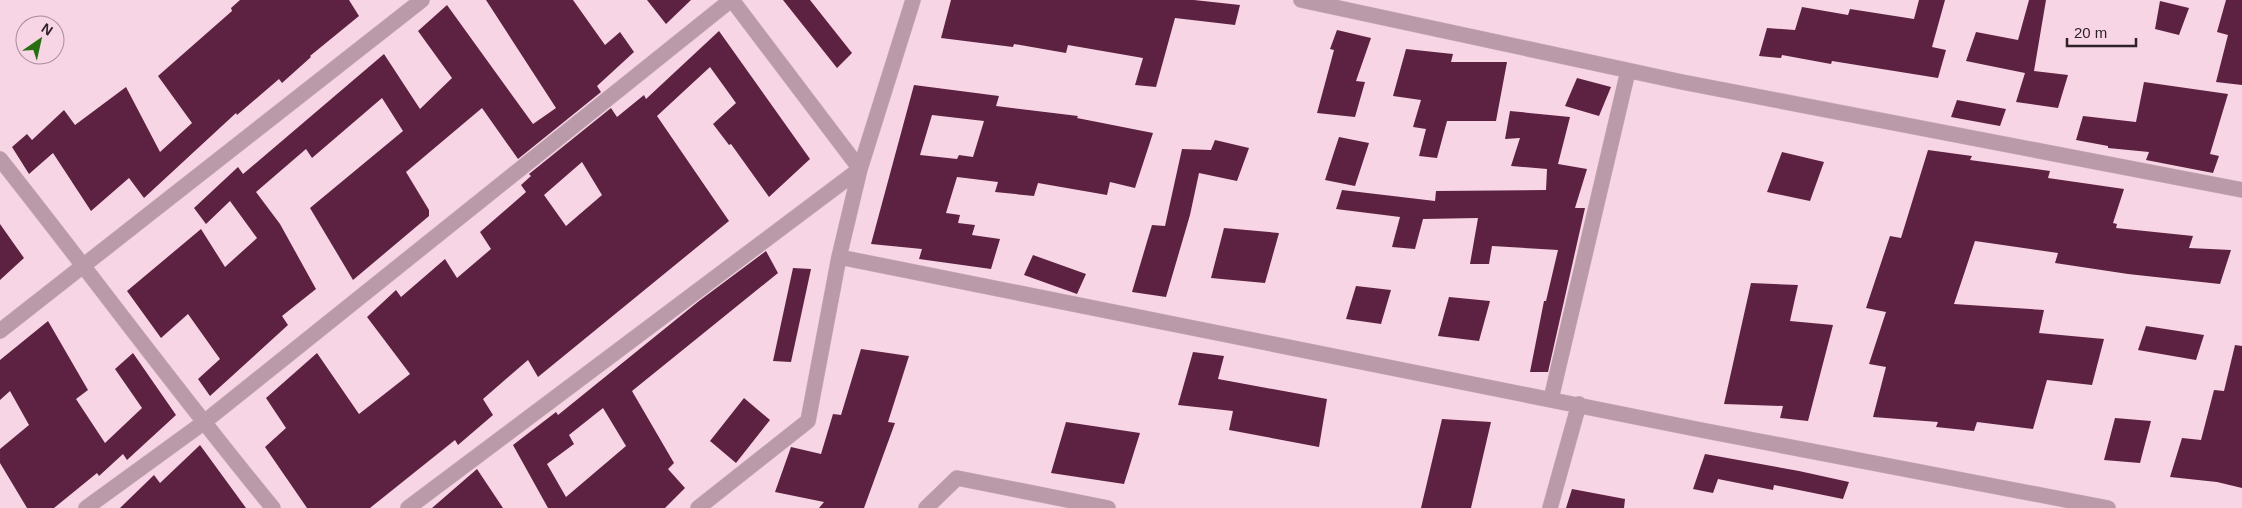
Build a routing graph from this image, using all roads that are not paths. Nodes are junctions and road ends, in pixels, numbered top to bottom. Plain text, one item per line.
1 (422, 0) edge
2 (731, 0) edge
3 (912, 0) edge
4 (1301, 0) edge
5 (1628, 70) junction
6 (0, 159) edge
7 (860, 169) junction
8 (2242, 190) edge
9 (839, 257) junction
10 (84, 265) junction
11 (0, 331) edge
12 (1551, 399) junction
13 (1578, 404) junction
14 (203, 423) junction
15 (86, 508) edge
16 (273, 508) edge
17 (408, 508) edge
18 (698, 508) edge
19 (926, 508) edge
20 (1108, 508) edge
21 (1550, 508) edge
22 (2108, 508) edge

1 - 10 street
2 - 7 street
2 - 14 street
3 - 7 street
4 - 5 street
5 - 8 street
5 - 12 street
6 - 10 street
7 - 9 street
7 - 17 street
9 - 12 street
9 - 18 street
10 - 11 street
10 - 14 street
12 - 13 street
13 - 21 street
13 - 22 street
14 - 15 street
14 - 16 street
19 - 20 street

